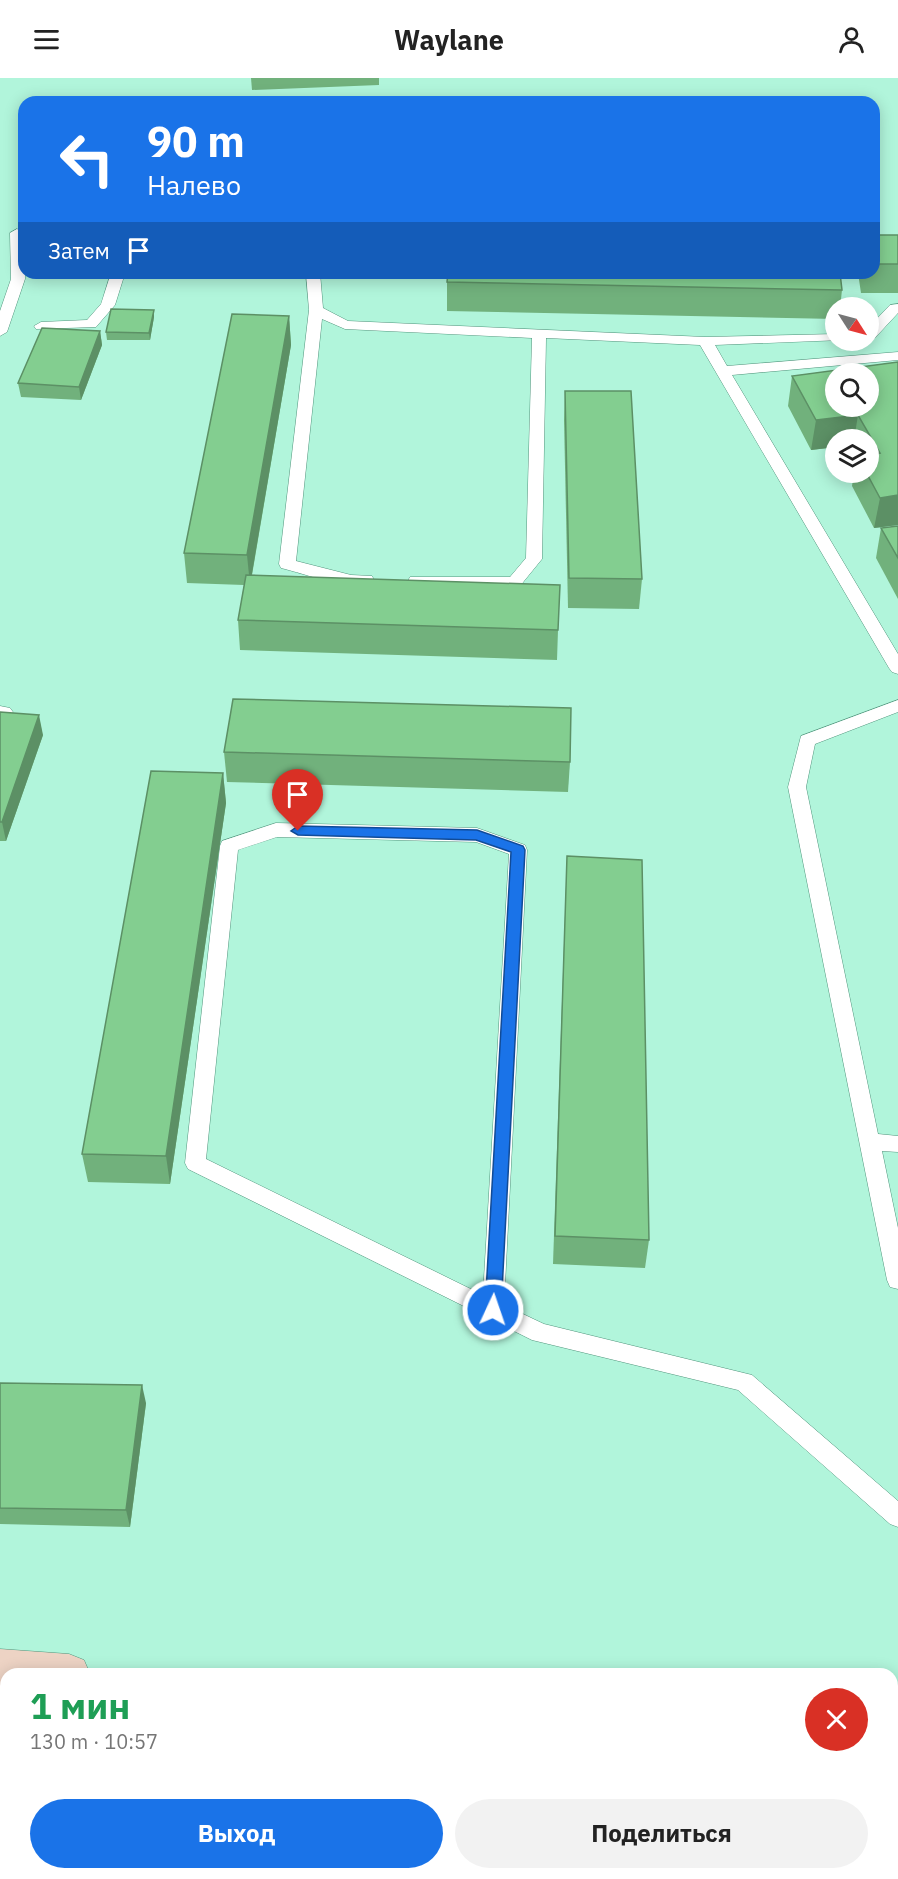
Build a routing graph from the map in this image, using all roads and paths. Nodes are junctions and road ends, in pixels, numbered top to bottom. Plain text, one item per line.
1 (0, 233) edge
2 (18, 233) edge
3 (18, 279) edge
4 (116, 279) edge
5 (313, 279) edge
6 (898, 308) edge
7 (316, 310) junction
8 (879, 325) edge
9 (41, 326) edge
10 (0, 332) edge
11 (539, 334) junction
12 (825, 338) edge
13 (705, 341) junction
14 (898, 356) edge
15 (723, 371) junction
16 (898, 668) edge
17 (898, 706) edge
18 (870, 1142) junction
19 (898, 1143) edge
20 (898, 1280) edge
21 (493, 1310) junction
22 (898, 1516) edge
23 (0, 1653) edge
24 (46, 1668) edge

1 - 2 lane
3 - 10 lane
4 - 9 lane
5 - 7 lane
6 - 8 lane
7 - 11 lane
7 - 11 lane
11 - 13 lane
12 - 13 lane
13 - 15 lane
14 - 15 lane
15 - 16 lane
17 - 18 lane
18 - 19 lane
18 - 20 lane
21 - 21 lane
21 - 22 lane
23 - 24 main road

